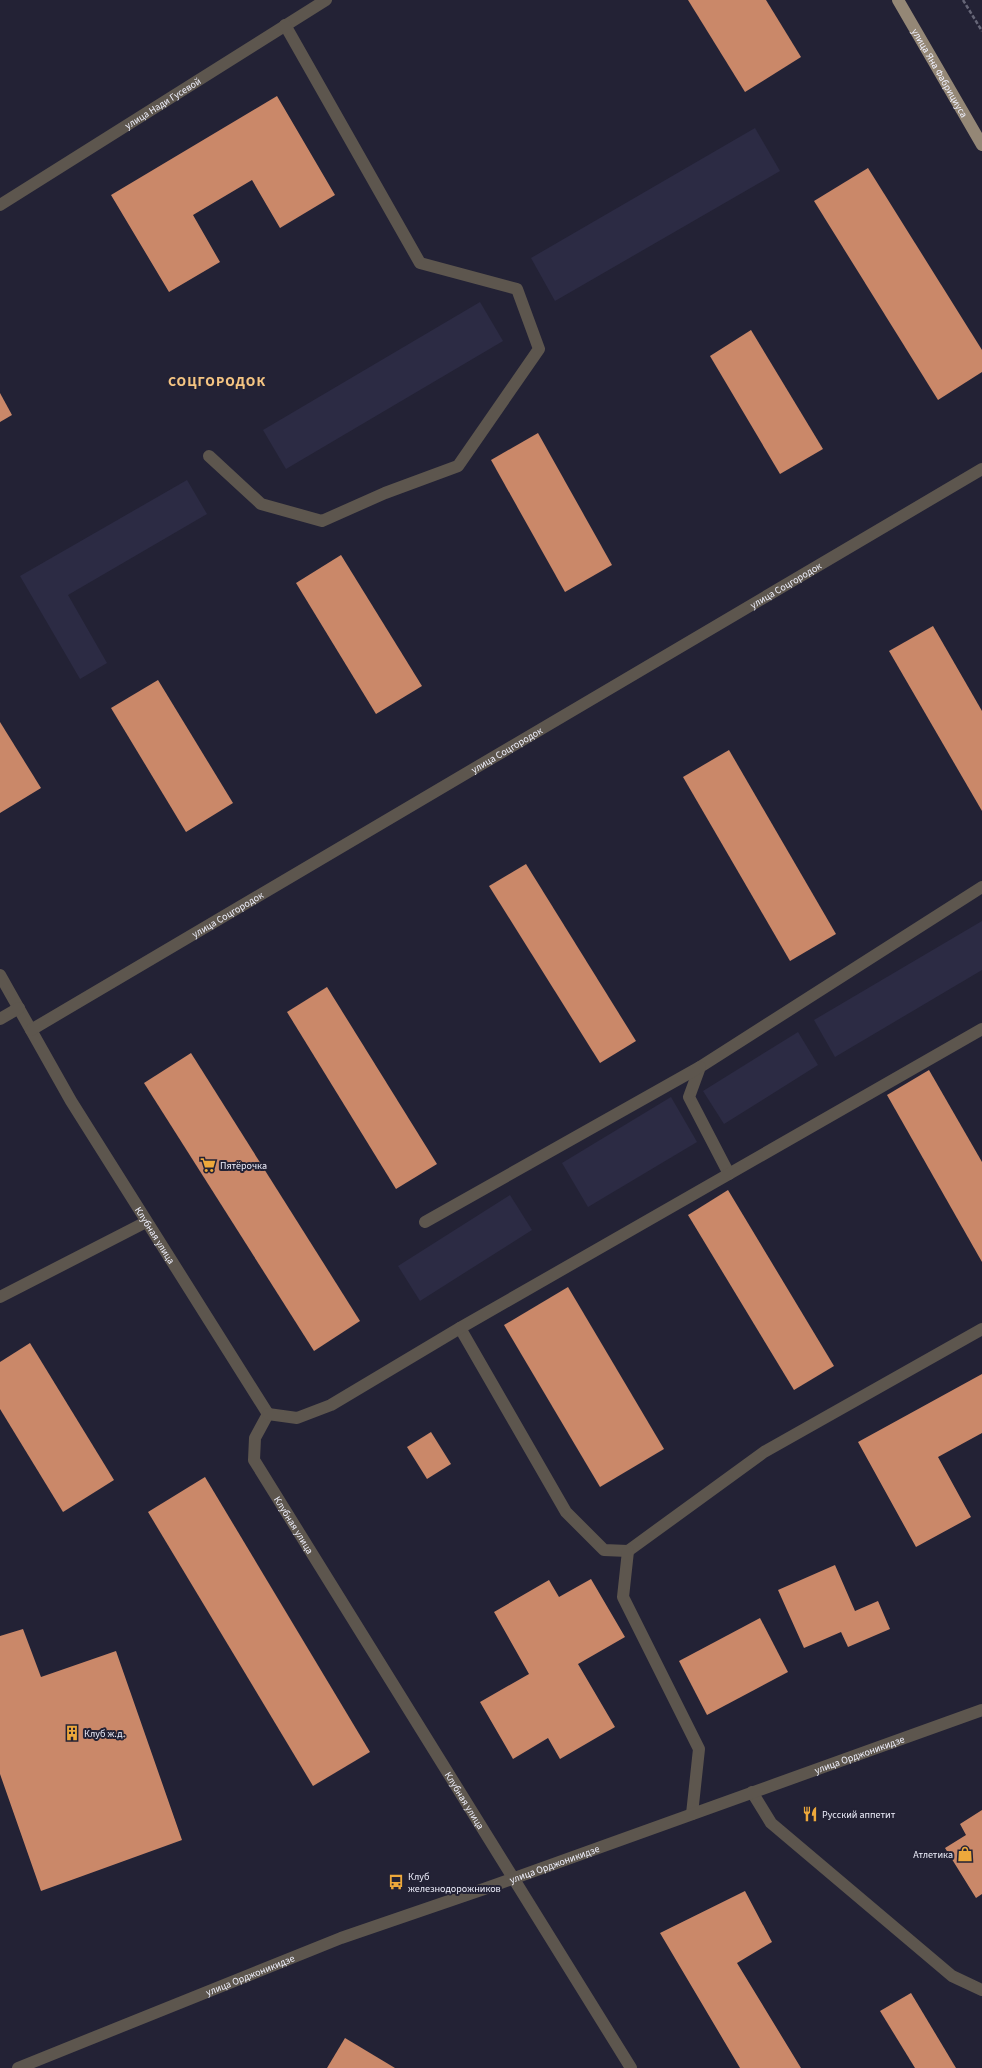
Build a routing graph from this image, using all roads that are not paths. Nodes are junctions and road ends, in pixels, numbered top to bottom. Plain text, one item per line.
1 (326, 0) edge
2 (898, 0) edge
3 (286, 26) junction
4 (982, 145) edge
5 (0, 205) edge
6 (209, 456) dead end
7 (982, 469) edge
8 (982, 887) edge
9 (0, 975) edge
10 (19, 1008) junction
11 (0, 1018) edge
12 (982, 1029) edge
13 (31, 1030) junction
14 (700, 1067) junction
15 (729, 1174) junction
16 (146, 1222) junction
17 (425, 1222) dead end
18 (0, 1297) edge
19 (460, 1328) junction
20 (982, 1329) edge
21 (268, 1414) junction
22 (628, 1551) junction
23 (982, 1710) edge
24 (752, 1792) junction
25 (692, 1814) junction
26 (513, 1878) junction
27 (982, 1990) edge
28 (18, 2068) edge
29 (631, 2068) edge

1 - 3 street, улица Нади Гусевой
2 - 4 main road, улица Яна Фабрициуса
3 - 5 street, улица Нади Гусевой
3 - 6 street
7 - 13 street, улица Соцгородок
8 - 14 street
9 - 10 street, Клубная улица
10 - 11 street
10 - 13 street, Клубная улица
12 - 15 street
13 - 16 street, Клубная улица
14 - 15 street
14 - 17 street
15 - 19 street
16 - 18 street
16 - 21 street, Клубная улица
19 - 21 street
19 - 22 street
20 - 22 street
21 - 26 street, Клубная улица
22 - 25 street
23 - 24 street, улица Орджоникидзе
24 - 25 street, улица Орджоникидзе
24 - 27 street
25 - 26 street, улица Орджоникидзе
26 - 28 street, улица Орджоникидзе
26 - 29 street, Клубная улица

